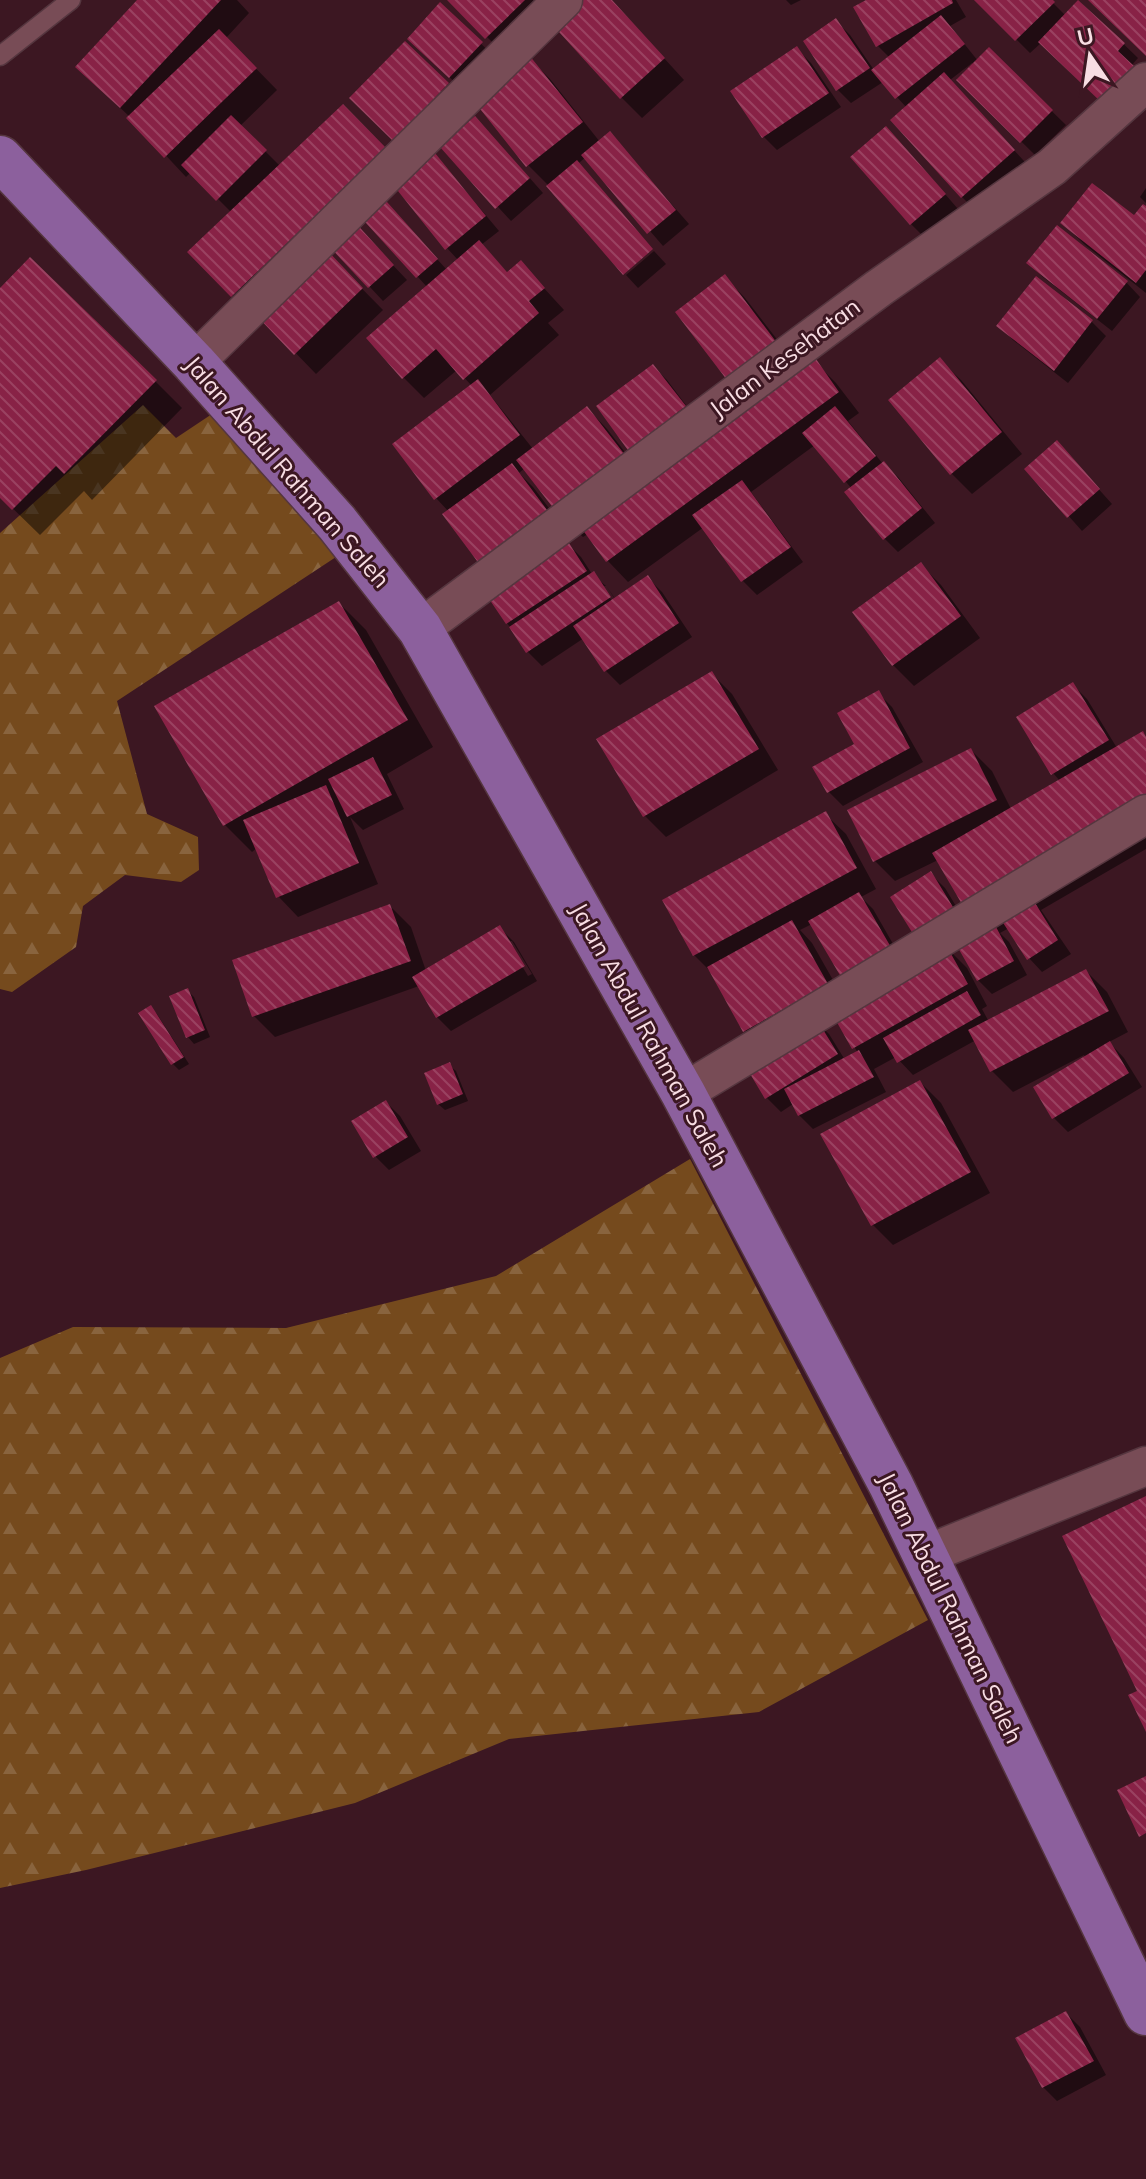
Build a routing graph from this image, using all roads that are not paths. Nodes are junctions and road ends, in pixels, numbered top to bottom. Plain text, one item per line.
1 (71, 0) edge
2 (563, 0) edge
3 (0, 56) edge
4 (1146, 82) edge
5 (0, 158) edge
6 (194, 363) junction
7 (420, 629) junction
8 (1146, 814) edge
9 (683, 1093) junction
10 (1146, 1466) edge
11 (925, 1555) junction
12 (1146, 2013) edge

1 - 3 lane
2 - 6 street
4 - 7 street, Jalan Kesehatan
5 - 6 main road, Jalan Abdul Rahman Saleh
6 - 7 main road, Jalan Abdul Rahman Saleh
7 - 9 main road, Jalan Abdul Rahman Saleh
8 - 9 street
9 - 11 main road, Jalan Abdul Rahman Saleh
10 - 11 street
11 - 12 main road, Jalan Abdul Rahman Saleh

